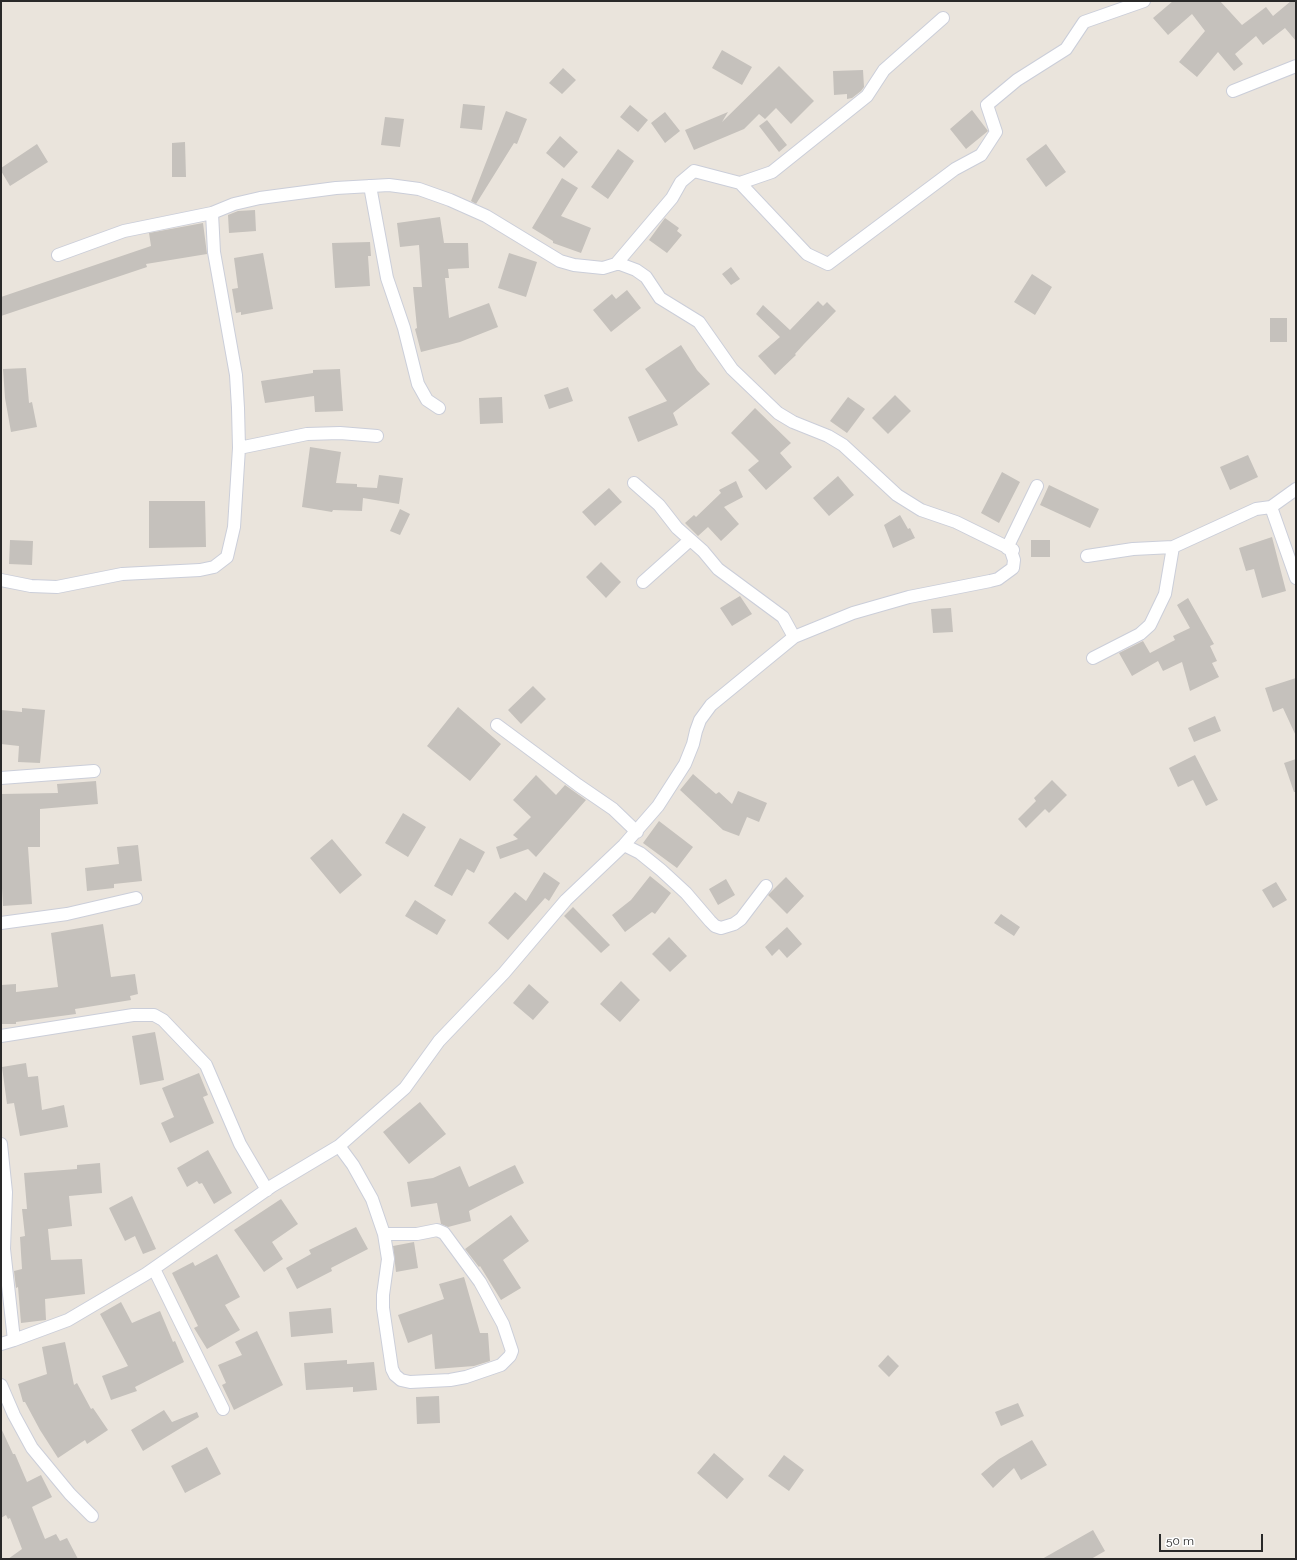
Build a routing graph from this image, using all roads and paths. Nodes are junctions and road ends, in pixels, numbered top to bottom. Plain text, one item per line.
1 (1144, 1) edge
2 (943, 18) dead end
3 (1296, 66) edge
4 (1233, 91) dead end
5 (740, 183) junction
6 (370, 186) junction
7 (212, 213) junction
8 (58, 255) dead end
9 (616, 264) junction
10 (439, 408) dead end
11 (377, 436) dead end
12 (239, 448) junction
13 (634, 483) dead end
14 (1037, 486) dead end
15 (1296, 489) edge
16 (1272, 507) junction
17 (690, 540) junction
18 (1173, 547) junction
19 (1007, 548) junction
20 (1087, 556) dead end
21 (1296, 578) edge
22 (1, 580) edge
23 (643, 582) dead end
24 (794, 637) junction
25 (1093, 658) dead end
26 (497, 725) dead end
27 (94, 770) dead end
28 (1, 778) edge
29 (637, 832) junction
30 (624, 845) junction
31 (766, 886) dead end
32 (136, 898) dead end
33 (1, 923) edge
34 (1, 1036) edge
35 (1, 1144) edge
36 (339, 1146) junction
37 (267, 1190) junction
38 (3, 1218) edge
39 (384, 1234) junction
40 (154, 1269) junction
41 (14, 1340) junction
42 (1, 1344) edge
43 (1, 1385) edge
44 (223, 1409) dead end
45 (92, 1516) dead end

1 - 5 street
2 - 5 street
3 - 4 street
5 - 9 street
6 - 7 street
6 - 9 street
6 - 10 street
7 - 8 street
7 - 12 street
9 - 19 street
11 - 12 street
12 - 22 street
13 - 17 street
14 - 19 street
15 - 16 street
16 - 18 street
16 - 21 street
17 - 23 street
17 - 24 street
18 - 20 street
18 - 25 street
19 - 24 street
24 - 29 street
26 - 29 street
27 - 28 street
29 - 30 street
30 - 31 street
30 - 36 street
32 - 33 street
34 - 37 street
35 - 38 street
36 - 37 street
36 - 39 street
37 - 40 street
38 - 41 street
39 - 39 street
40 - 41 street
40 - 44 street
41 - 42 street
43 - 45 street

